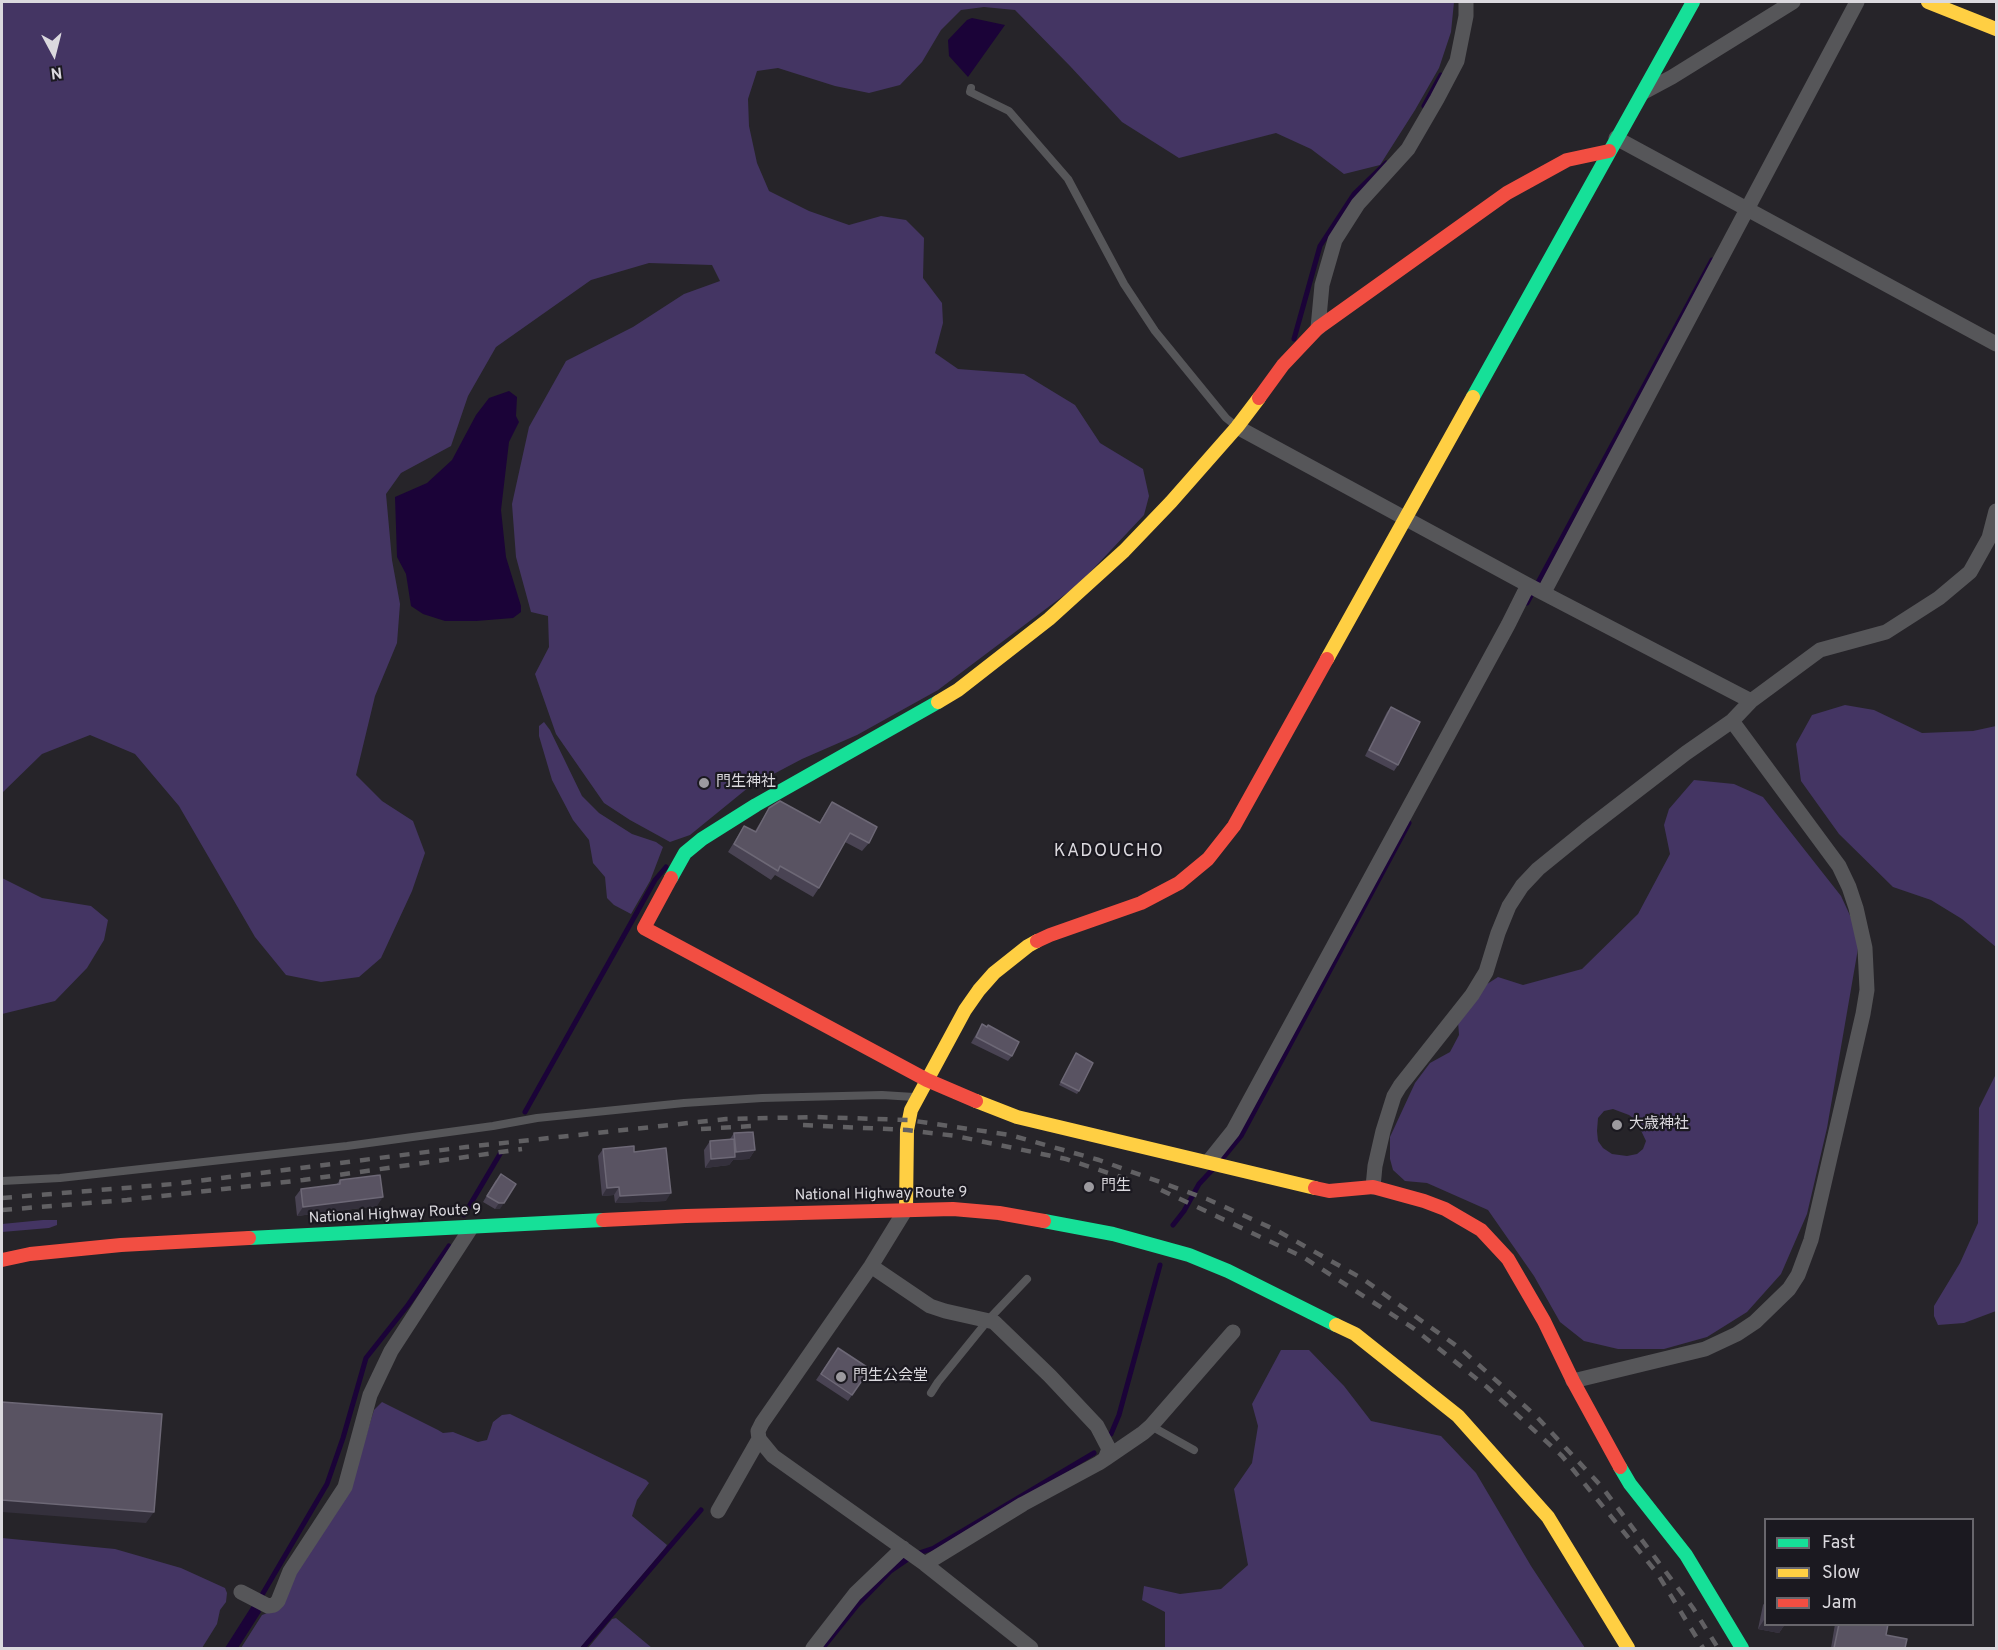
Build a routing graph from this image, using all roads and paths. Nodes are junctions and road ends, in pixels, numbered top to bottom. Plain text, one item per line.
1 (1466, 2) edge
2 (1693, 2) edge
3 (1793, 2) edge
4 (1857, 2) edge
5 (1928, 2) edge
6 (1996, 29) edge
7 (971, 88) dead end
8 (1642, 93) junction
9 (1612, 145) junction
10 (1747, 209) junction
11 (1317, 328) junction
12 (1996, 344) edge
13 (1232, 423) junction
14 (1996, 511) edge
15 (1404, 517) junction
16 (1528, 585) junction
17 (1544, 592) junction
18 (1751, 701) junction
19 (1732, 721) junction
20 (927, 1080) junction
21 (918, 1097) junction
22 (1211, 1162) junction
23 (2, 1181) edge
24 (1373, 1187) junction
25 (906, 1209) junction
26 (471, 1228) junction
27 (2, 1260) edge
28 (871, 1266) junction
29 (1027, 1279) dead end
30 (988, 1319) junction
31 (1233, 1332) dead end
32 (1573, 1381) junction
33 (931, 1393) dead end
34 (1151, 1425) junction
35 (759, 1439) junction
36 (1194, 1450) dead end
37 (1105, 1459) junction
38 (718, 1511) dead end
39 (913, 1555) junction
40 (252, 1597) dead end
41 (813, 1648) edge
42 (1031, 1648) edge
43 (1628, 1648) edge
44 (1742, 1648) edge

1 - 11 street
2 - 8 main road
3 - 8 street
4 - 10 street
5 - 6 main road
7 - 13 lane
8 - 9 main road
9 - 10 street
9 - 11 main road
9 - 15 main road
10 - 12 street
10 - 17 street
11 - 13 main road
13 - 15 street
13 - 20 main road
14 - 18 street
15 - 16 street
15 - 20 main road
16 - 17 street
16 - 22 street
17 - 18 street
18 - 19 street
19 - 24 street
19 - 32 street
20 - 21 main road
20 - 22 main road
21 - 23 lane
21 - 25 main road
22 - 24 main road
24 - 32 main road
25 - 26 main road, National Highway Route 9
25 - 28 street
25 - 43 main road, National Highway Route 9
26 - 27 main road, National Highway Route 9
26 - 40 street
28 - 30 street
28 - 35 street
29 - 30 lane
30 - 33 lane
30 - 37 street
31 - 34 street
32 - 44 main road
34 - 36 lane
34 - 37 street
35 - 38 street
35 - 39 street
37 - 39 street
39 - 41 street
39 - 42 street

